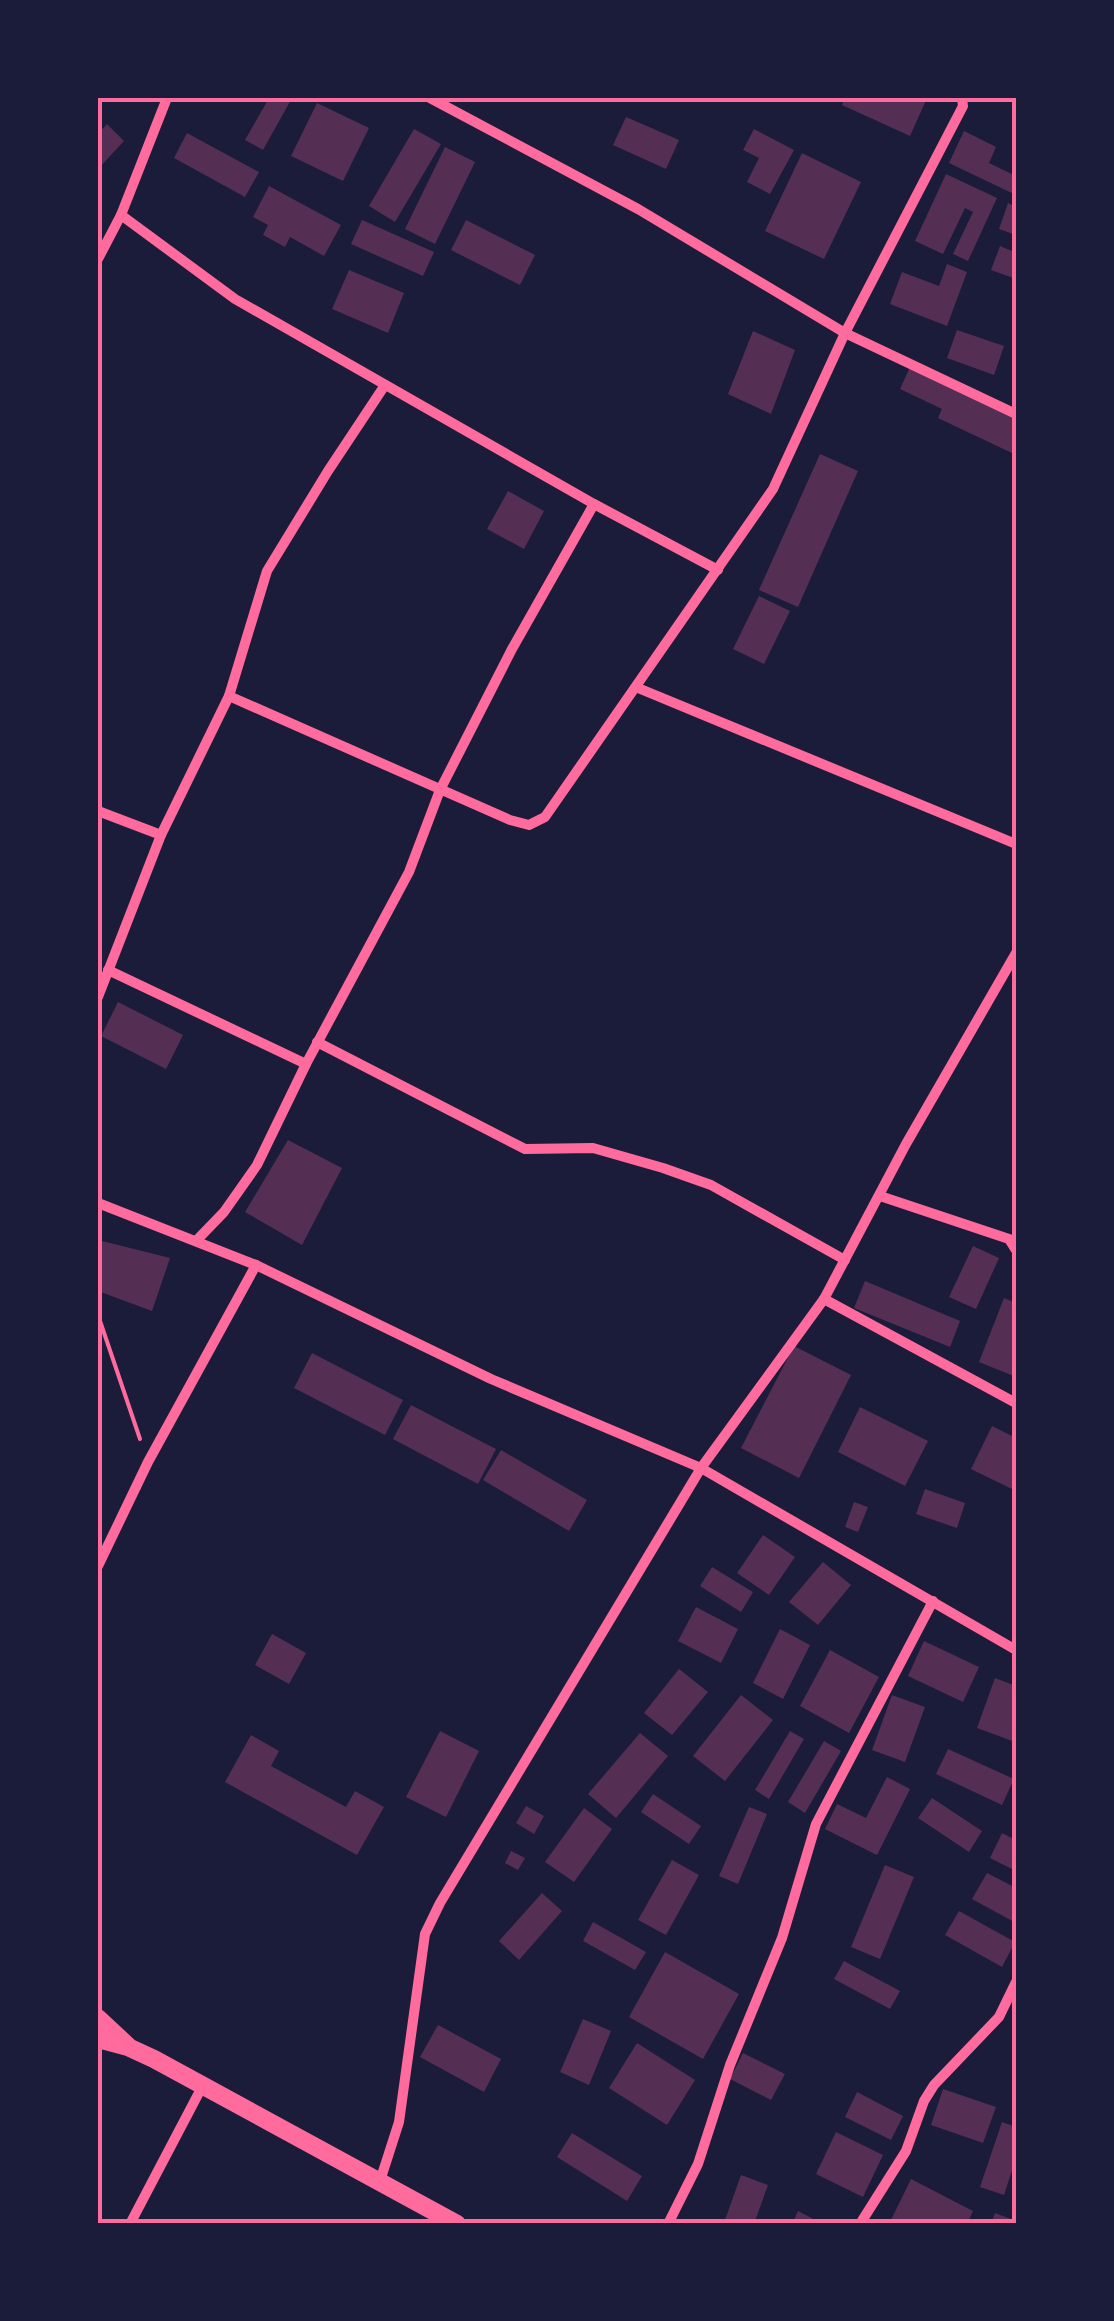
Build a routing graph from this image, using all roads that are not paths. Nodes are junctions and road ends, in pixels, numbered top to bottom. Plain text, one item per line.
1 (167, 98) edge
2 (430, 98) edge
3 (962, 98) edge
4 (121, 215) junction
5 (98, 259) edge
6 (845, 333) junction
7 (386, 386) junction
8 (1016, 414) edge
9 (594, 504) junction
10 (718, 570) junction
11 (638, 688) junction
12 (229, 696) junction
13 (440, 790) junction
14 (98, 811) edge
15 (160, 835) junction
16 (1016, 844) edge
17 (1016, 953) edge
18 (108, 970) junction
19 (98, 997) edge
20 (318, 1042) junction
21 (306, 1064) junction
22 (880, 1196) junction
23 (98, 1203) edge
24 (196, 1241) junction
25 (1016, 1250) edge
26 (845, 1260) junction
27 (256, 1265) junction
28 (824, 1299) junction
29 (1016, 1403) edge
30 (700, 1468) junction
31 (98, 1566) edge
32 (933, 1602) junction
33 (1016, 1650) edge
34 (1016, 1982) edge
35 (98, 2018) edge
36 (98, 2039) edge
37 (128, 2047) junction
38 (202, 2086) junction
39 (380, 2181) junction
40 (130, 2224) edge
41 (457, 2224) edge
42 (668, 2224) edge
43 (860, 2224) edge

1 - 4 street
2 - 6 street
3 - 6 street
4 - 5 street
4 - 7 street
6 - 8 street
6 - 10 street
7 - 9 street
7 - 12 street
9 - 10 street
9 - 13 street
10 - 11 street
11 - 13 street
11 - 16 street
12 - 13 street
12 - 15 street
13 - 20 street
14 - 15 street
15 - 18 street
17 - 22 street
18 - 19 street
18 - 21 street
20 - 21 street
20 - 26 street
21 - 24 street
22 - 25 street
22 - 26 street
23 - 24 street
24 - 27 street
26 - 28 street
27 - 30 street
27 - 31 street
28 - 29 street
28 - 30 street
30 - 32 street
30 - 39 street
32 - 33 street
32 - 42 street
34 - 43 street
35 - 37 main road
36 - 37 main road
37 - 38 main road
38 - 39 main road
38 - 40 street
39 - 41 main road

